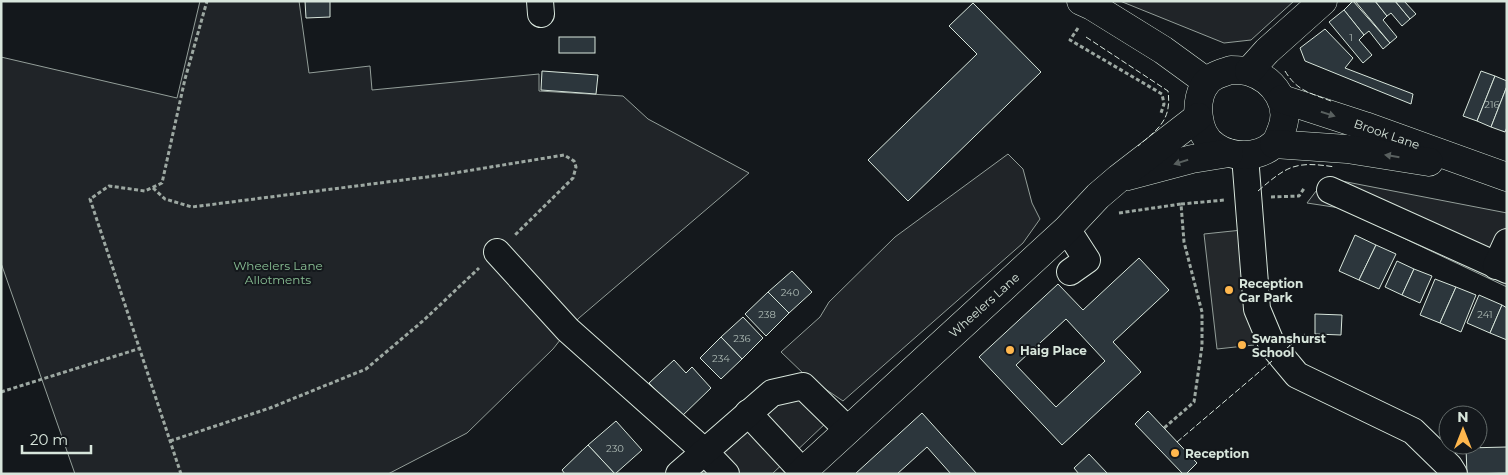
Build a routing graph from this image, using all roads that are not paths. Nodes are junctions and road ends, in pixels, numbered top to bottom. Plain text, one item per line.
1 (1323, 1) edge
2 (1086, 4) edge
3 (1249, 71) junction
4 (1207, 82) junction
5 (1282, 99) junction
6 (1198, 117) junction
7 (1274, 144) junction
8 (1237, 154) junction
9 (1500, 174) edge
10 (1119, 178) junction
11 (1319, 186) road end
12 (1067, 229) junction
13 (497, 252) road end
14 (1503, 259) edge
15 (1070, 272) dead end
16 (748, 413) junction
17 (848, 430) junction
18 (704, 451) junction
19 (801, 473) edge
20 (679, 474) edge
21 (726, 474) edge
22 (1454, 474) edge

1 - 3 main road
2 - 4 main road
3 - 4 main road
3 - 5 main road
4 - 6 main road
5 - 7 main road
5 -> 9 main road, Brook Lane
6 - 8 main road
6 - 10 main road, Wheelers Lane
7 - 8 main road
9 -> 7 main road, Brook Lane
8 -> 10 main road, Wheelers Lane
8 - 22 street
10 - 12 main road, Wheelers Lane
11 - 14 street
12 - 15 street
12 - 17 main road, Wheelers Lane
13 - 18 street
16 - 17 street
16 - 18 street
16 - 19 street
17 - 19 main road, Wheelers Lane
18 - 20 street
18 - 21 street

